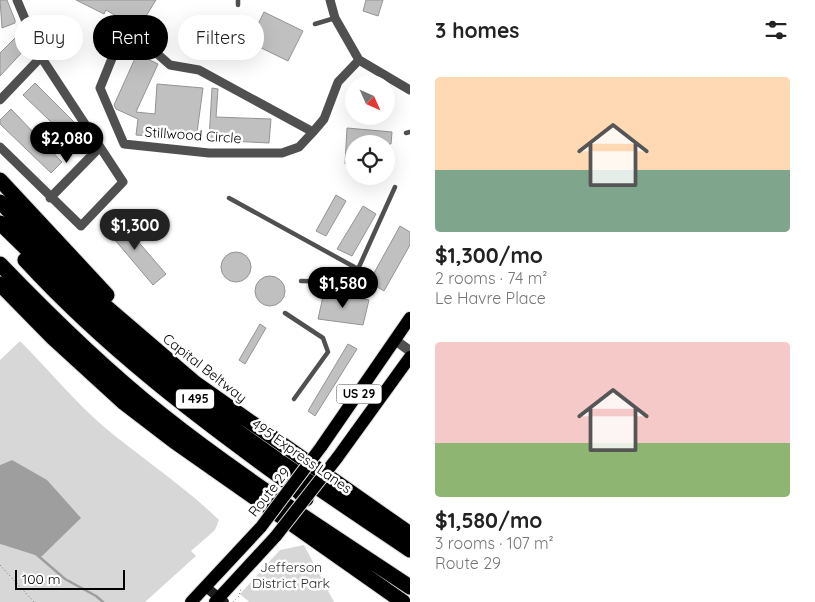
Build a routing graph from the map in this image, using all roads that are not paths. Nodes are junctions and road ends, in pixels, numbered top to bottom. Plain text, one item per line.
1 (17, 0) edge
2 (330, 0) edge
3 (23, 15) edge
4 (335, 18) junction
5 (315, 24) dead end
6 (38, 60) edge
7 (43, 60) edge
8 (359, 60) junction
9 (410, 90) edge
10 (0, 100) edge
11 (313, 132) junction
12 (0, 147) edge
13 (100, 147) junction
14 (0, 180) edge
15 (395, 187) dead end
16 (50, 198) junction
17 (229, 198) dead end
18 (0, 202) edge
19 (0, 223) edge
20 (0, 232) edge
21 (0, 256) edge
22 (0, 264) edge
23 (358, 269) junction
24 (301, 281) dead end
25 (0, 284) edge
26 (0, 299) edge
27 (286, 314) dead end
28 (410, 318) edge
29 (395, 340) junction
30 (156, 351) junction
31 (410, 351) edge
32 (410, 357) edge
33 (294, 399) dead end
34 (174, 441) junction
35 (268, 473) junction
36 (291, 489) junction
37 (306, 499) junction
38 (410, 534) edge
39 (410, 550) edge
40 (206, 587) junction
41 (410, 587) edge
42 (219, 601) edge
43 (191, 602) edge
44 (403, 602) edge

1 - 3 street
2 - 4 street
4 - 5 lane
4 - 8 street
6 - 10 street
7 - 13 street
8 - 9 street
8 - 11 street, Stillwood Circle
11 - 11 street, Stillwood Circle
12 - 16 street
13 - 16 street
13 - 16 street
14 - 30 highway
15 - 23 lane
17 - 23 lane
18 - 30 highway, Capital Beltway / I 495
19 - 39 highway, 495 Express Lanes / I 495
20 - 35 highway
21 - 35 highway
22 - 41 highway, I 495
23 - 24 lane
25 - 34 highway
26 - 34 highway
27 - 33 lane
28 - 29 main road, Route 29 / US 29
29 - 31 street
29 - 36 main road, Route 29 / US 29, bridge
30 - 38 highway, Capital Beltway / I 495
32 - 37 main road, US 29, bridge
34 - 44 highway
35 - 36 highway
36 - 37 highway
36 - 40 main road, Route 29 / US 29, bridge
37 - 42 main road, US 29, bridge
40 - 42 main road
40 - 43 main road, Route 29 / US 29

